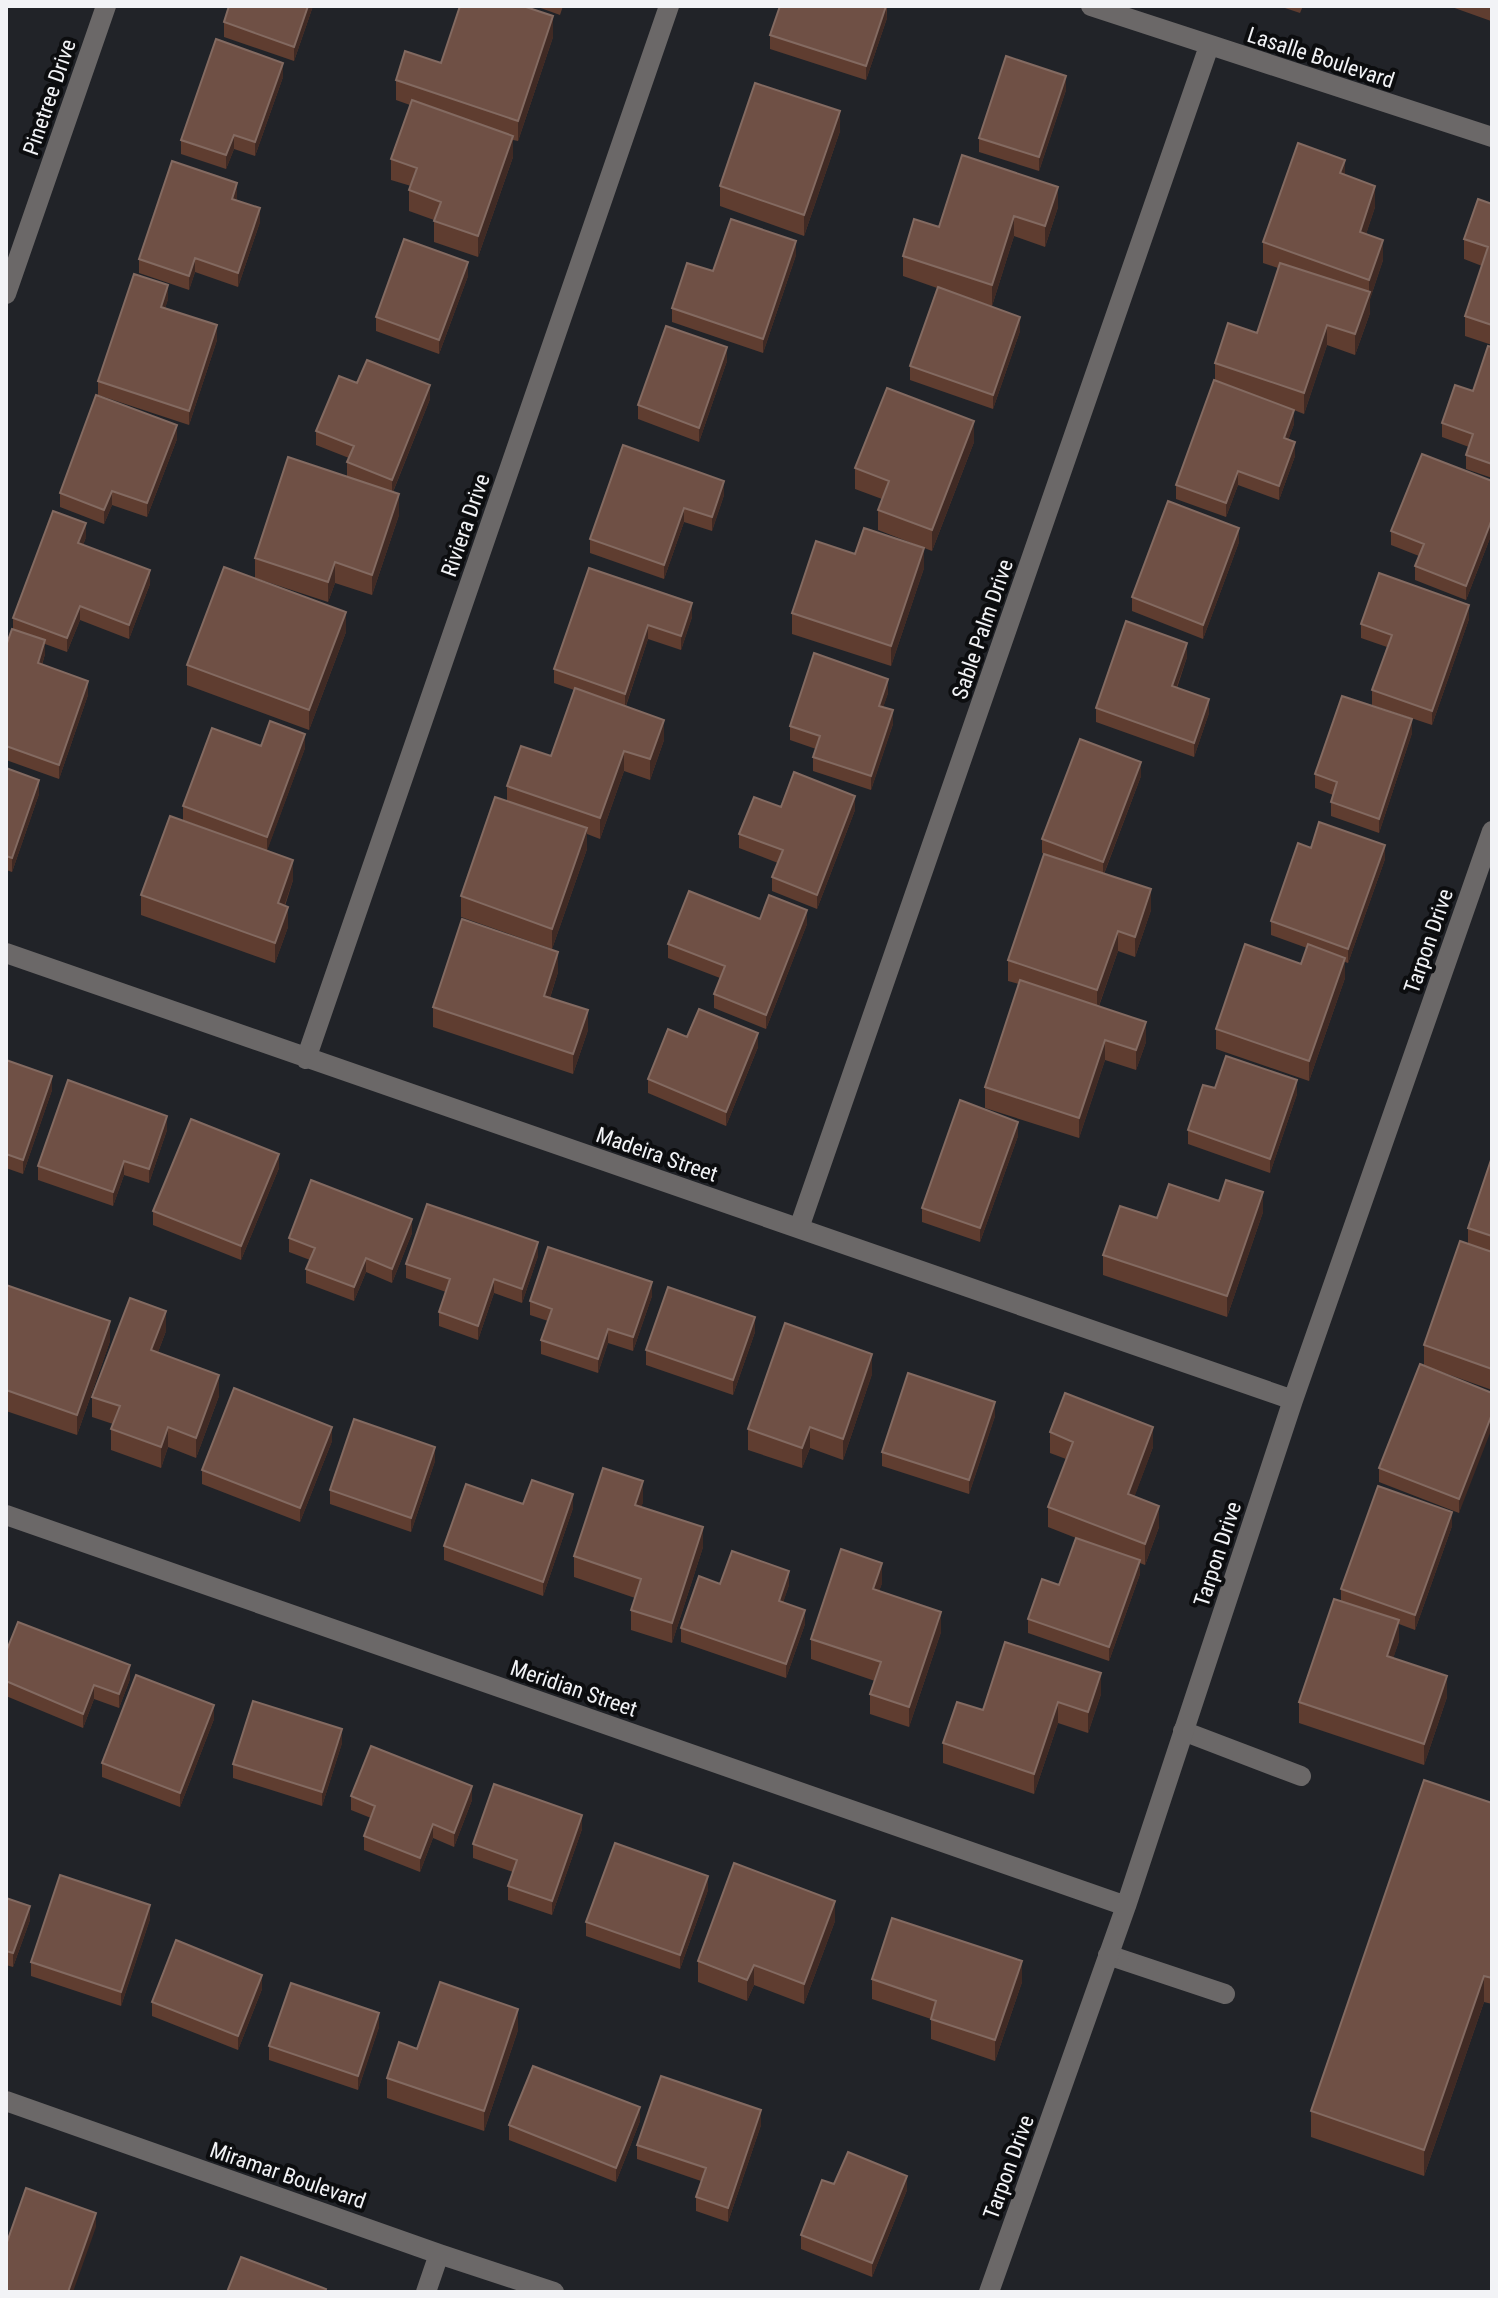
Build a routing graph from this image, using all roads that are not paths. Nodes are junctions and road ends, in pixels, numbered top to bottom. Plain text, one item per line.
1 (106, 6) edge
2 (669, 6) edge
3 (1091, 6) edge
4 (1209, 46) junction
5 (1492, 137) edge
6 (6, 294) edge
7 (1492, 831) edge
8 (6, 953) edge
9 (306, 1059) junction
10 (799, 1228) junction
11 (1293, 1400) junction
12 (6, 1515) edge
13 (1183, 1731) junction
14 (1301, 1776) dead end
15 (1126, 1906) junction
16 (1108, 1955) junction
17 (1225, 1994) dead end
18 (6, 2101) edge
19 (439, 2254) junction
20 (426, 2292) edge
21 (554, 2292) edge
22 (989, 2292) edge

1 - 6 street, Pinetree Drive
2 - 9 street, Riviera Drive
3 - 4 street, Lasalle Boulevard
4 - 5 street, Lasalle Boulevard
4 - 10 street, Sable Palm Drive
7 - 11 street, Tarpon Drive
8 - 9 street, Madeira Street
9 - 10 street, Madeira Street
10 - 11 street, Madeira Street
11 - 13 street, Tarpon Drive
12 - 15 street, Meridian Street
13 - 14 street
13 - 15 street, Tarpon Drive
15 - 16 street, Tarpon Drive
16 - 17 street
16 - 22 street, Tarpon Drive
18 - 19 street, Miramar Boulevard
19 - 20 street
19 - 21 street, Miramar Boulevard

